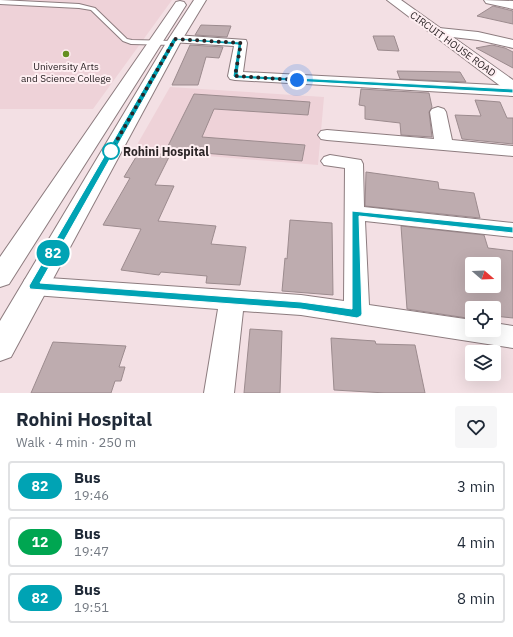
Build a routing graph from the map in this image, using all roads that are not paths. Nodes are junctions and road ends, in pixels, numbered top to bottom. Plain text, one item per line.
1 (183, 0) edge
2 (200, 0) edge
3 (393, 0) edge
4 (490, 0) edge
5 (509, 0) edge
6 (513, 1) edge
7 (0, 2) edge
8 (513, 5) edge
9 (439, 32) junction
10 (167, 41) junction
11 (513, 44) edge
12 (513, 88) edge
13 (513, 91) edge
14 (438, 112) dead end
15 (327, 135) dead end
16 (444, 144) junction
17 (513, 151) edge
18 (330, 161) dead end
19 (354, 213) junction
20 (513, 230) edge
21 (0, 277) edge
22 (34, 286) junction
23 (232, 300) junction
24 (357, 314) junction
25 (510, 341) edge
26 (0, 348) edge
27 (219, 393) edge

1 - 10 main road
2 - 10 main road
3 - 9 main road, CIRCUIT HOUSE ROAD
4 - 8 main road
5 - 6 main road
7 - 10 lane
9 - 11 street
9 - 12 main road, CIRCUIT HOUSE ROAD
10 - 13 street
10 - 21 main road
10 - 22 main road
14 - 16 street
15 - 16 street
16 - 17 street
18 - 19 street
19 - 20 street
19 - 24 street
22 - 23 street
22 - 26 main road
23 - 24 street
23 - 27 street
24 - 25 street

